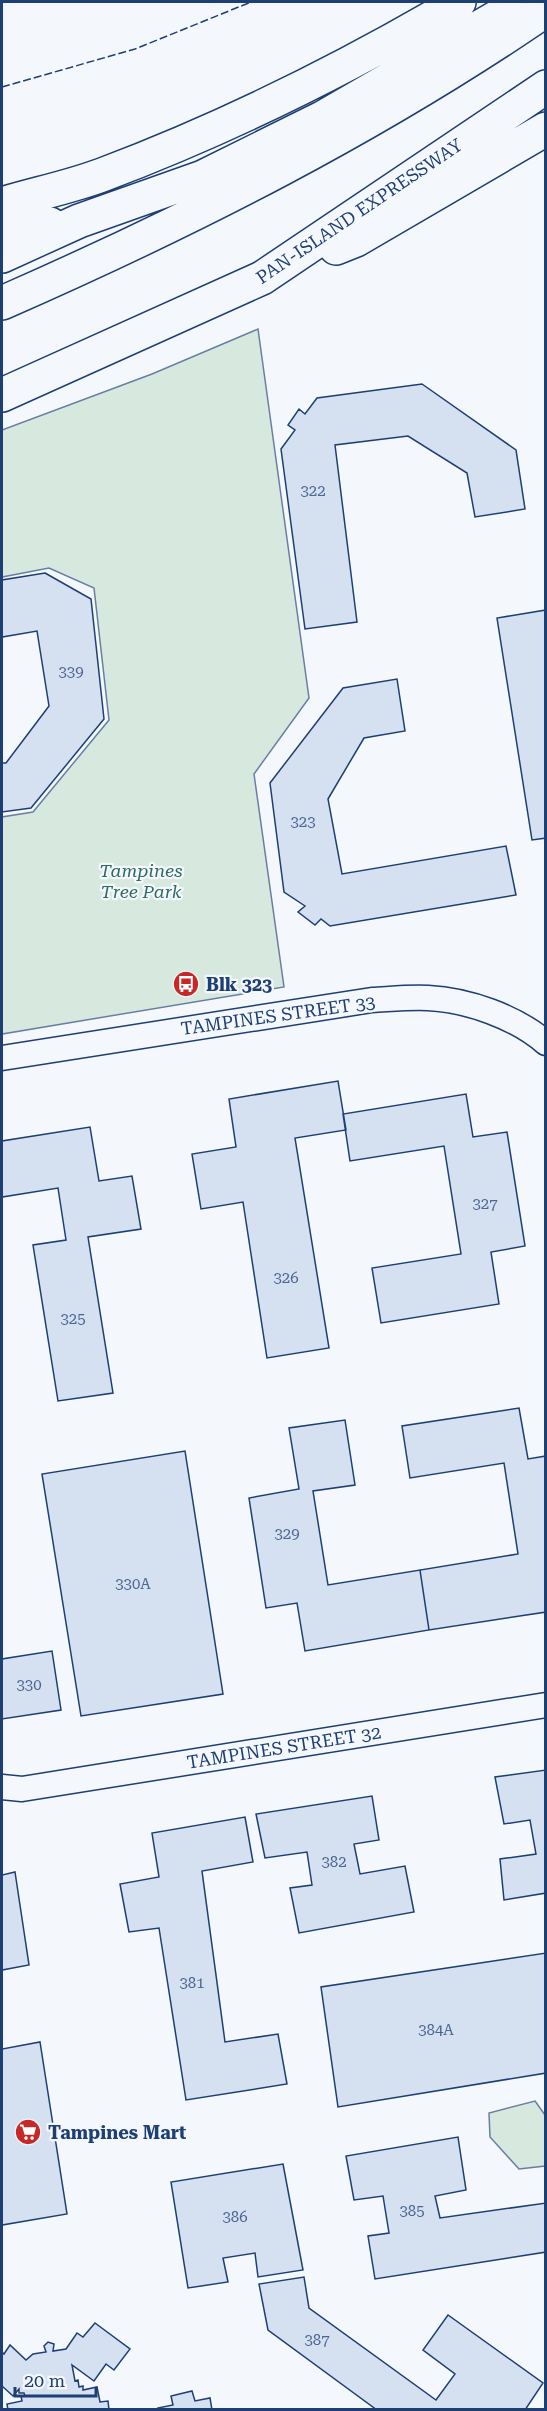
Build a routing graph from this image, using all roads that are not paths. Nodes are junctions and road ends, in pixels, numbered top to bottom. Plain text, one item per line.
1 (459, 2) edge
2 (526, 2) edge
3 (546, 10) edge
4 (546, 87) edge
5 (546, 129) edge
6 (2, 204) edge
7 (79, 222) junction
8 (2, 230) edge
9 (2, 256) edge
10 (262, 278) junction
11 (2, 303) edge
12 (2, 395) edge
13 (546, 1043) edge
14 (2, 1058) edge
15 (546, 1705) edge
16 (12, 1788) edge
17 (2, 1801) edge

1 - 6 highway
2 - 7 highway
3 - 11 highway
4 - 10 highway, PAN-ISLAND EXPRESSWAY
5 - 10 highway
7 - 8 highway
7 - 9 highway
10 - 12 highway, PAN-ISLAND EXPRESSWAY
13 - 14 street, TAMPINES STREET 33
15 - 16 street, TAMPINES STREET 32
16 - 17 street, TAMPINES STREET 32

